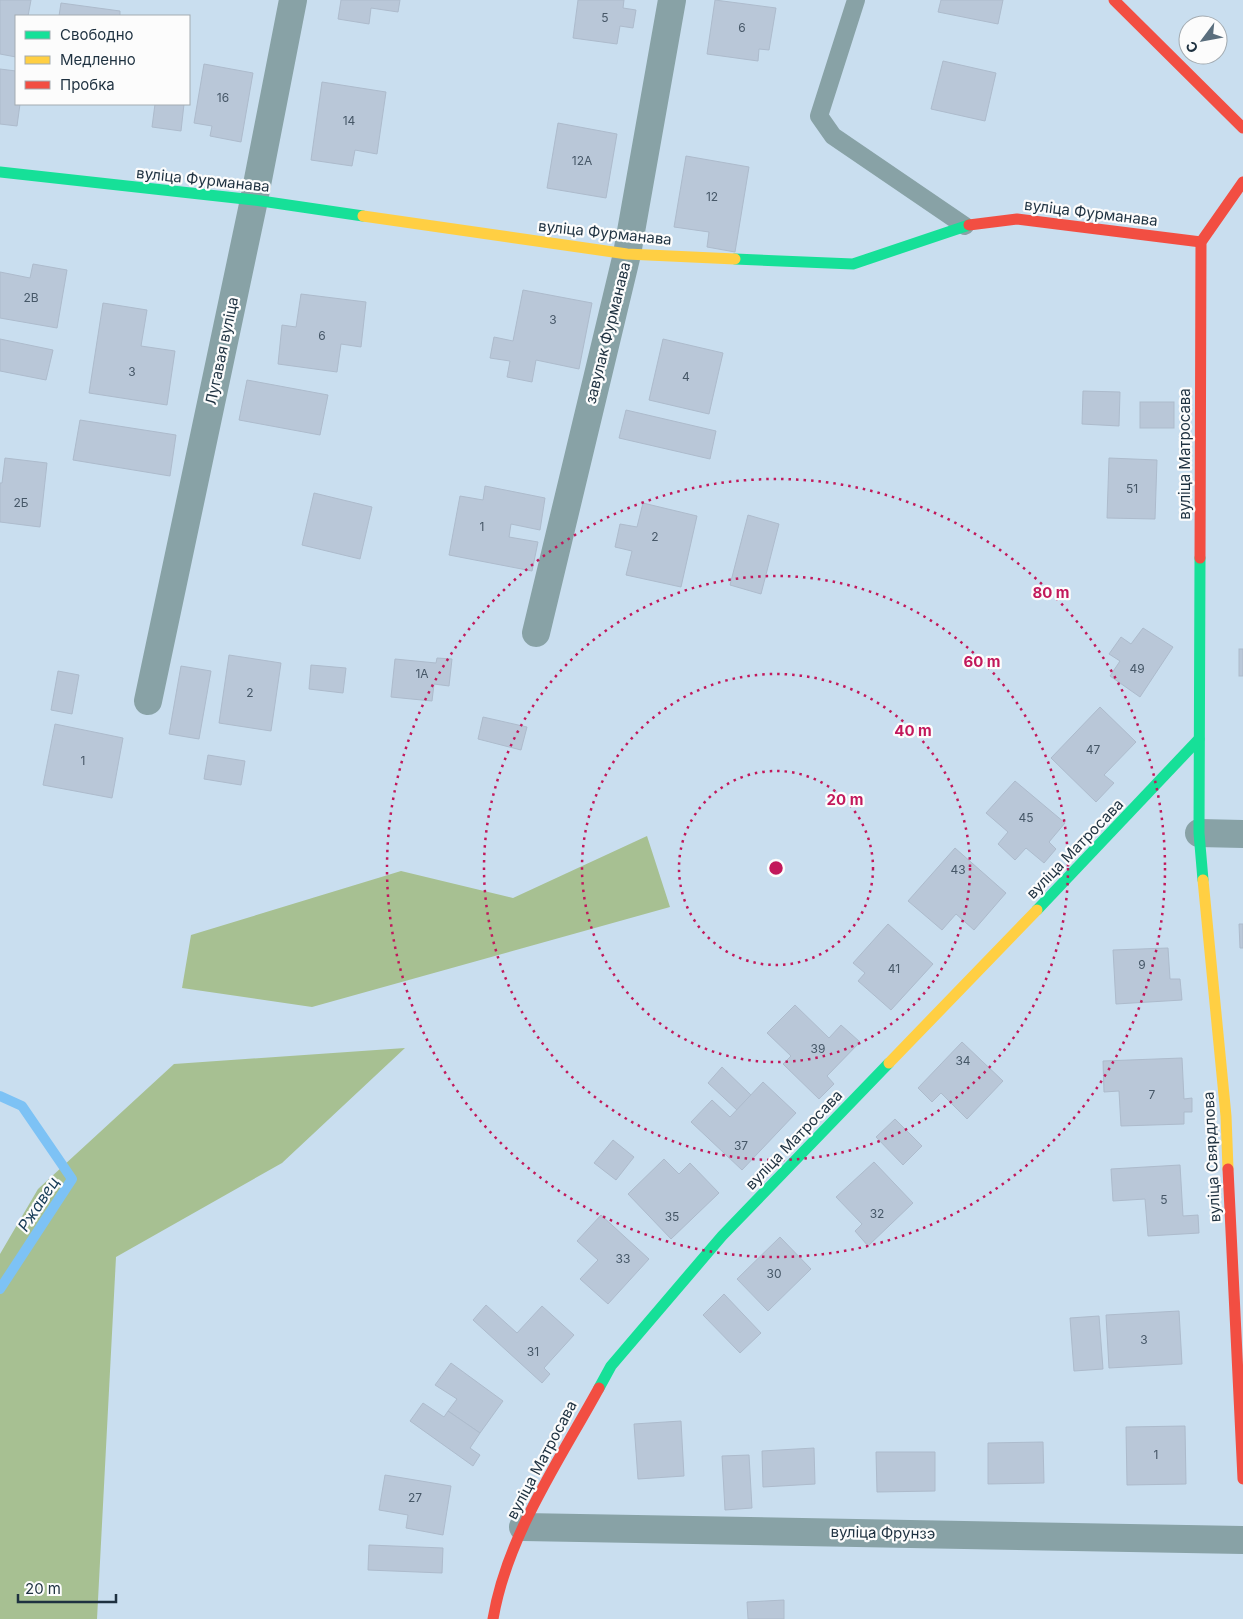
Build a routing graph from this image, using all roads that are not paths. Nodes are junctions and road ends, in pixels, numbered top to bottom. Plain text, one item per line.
1 (293, 0) edge
2 (672, 0) edge
3 (856, 0) edge
4 (1114, 0) edge
5 (1243, 128) edge
6 (0, 172) edge
7 (1243, 182) edge
8 (254, 200) junction
9 (965, 226) junction
10 (1202, 242) junction
11 (627, 254) junction
12 (536, 633) dead end
13 (148, 701) dead end
14 (1199, 739) junction
15 (1199, 833) junction
16 (1243, 834) edge
17 (1235, 1116) edge
18 (1243, 1479) edge
19 (523, 1527) junction
20 (1243, 1540) edge
21 (493, 1619) edge

1 - 8 street, Лугавая вуліца
2 - 11 street, завулак Фурманава
3 - 9 lane
4 - 5 street
6 - 8 street, вуліца Фурманава
7 - 10 street
8 - 11 street, вуліца Фурманава
8 - 13 street, Лугавая вуліца
9 - 10 street, вуліца Фурманава
9 - 11 street, вуліца Фурманава
10 - 14 street, вуліца Матросава
11 - 12 street, завулак Фурманава
14 - 15 street, вуліца Матросава
14 - 19 street, вуліца Матросава
15 - 16 street
15 - 17 street, вуліца Свярдлова
17 - 18 street, вуліца Свярдлова
19 - 20 street, вуліца Фрунзэ
19 - 21 street, вуліца Матросава

